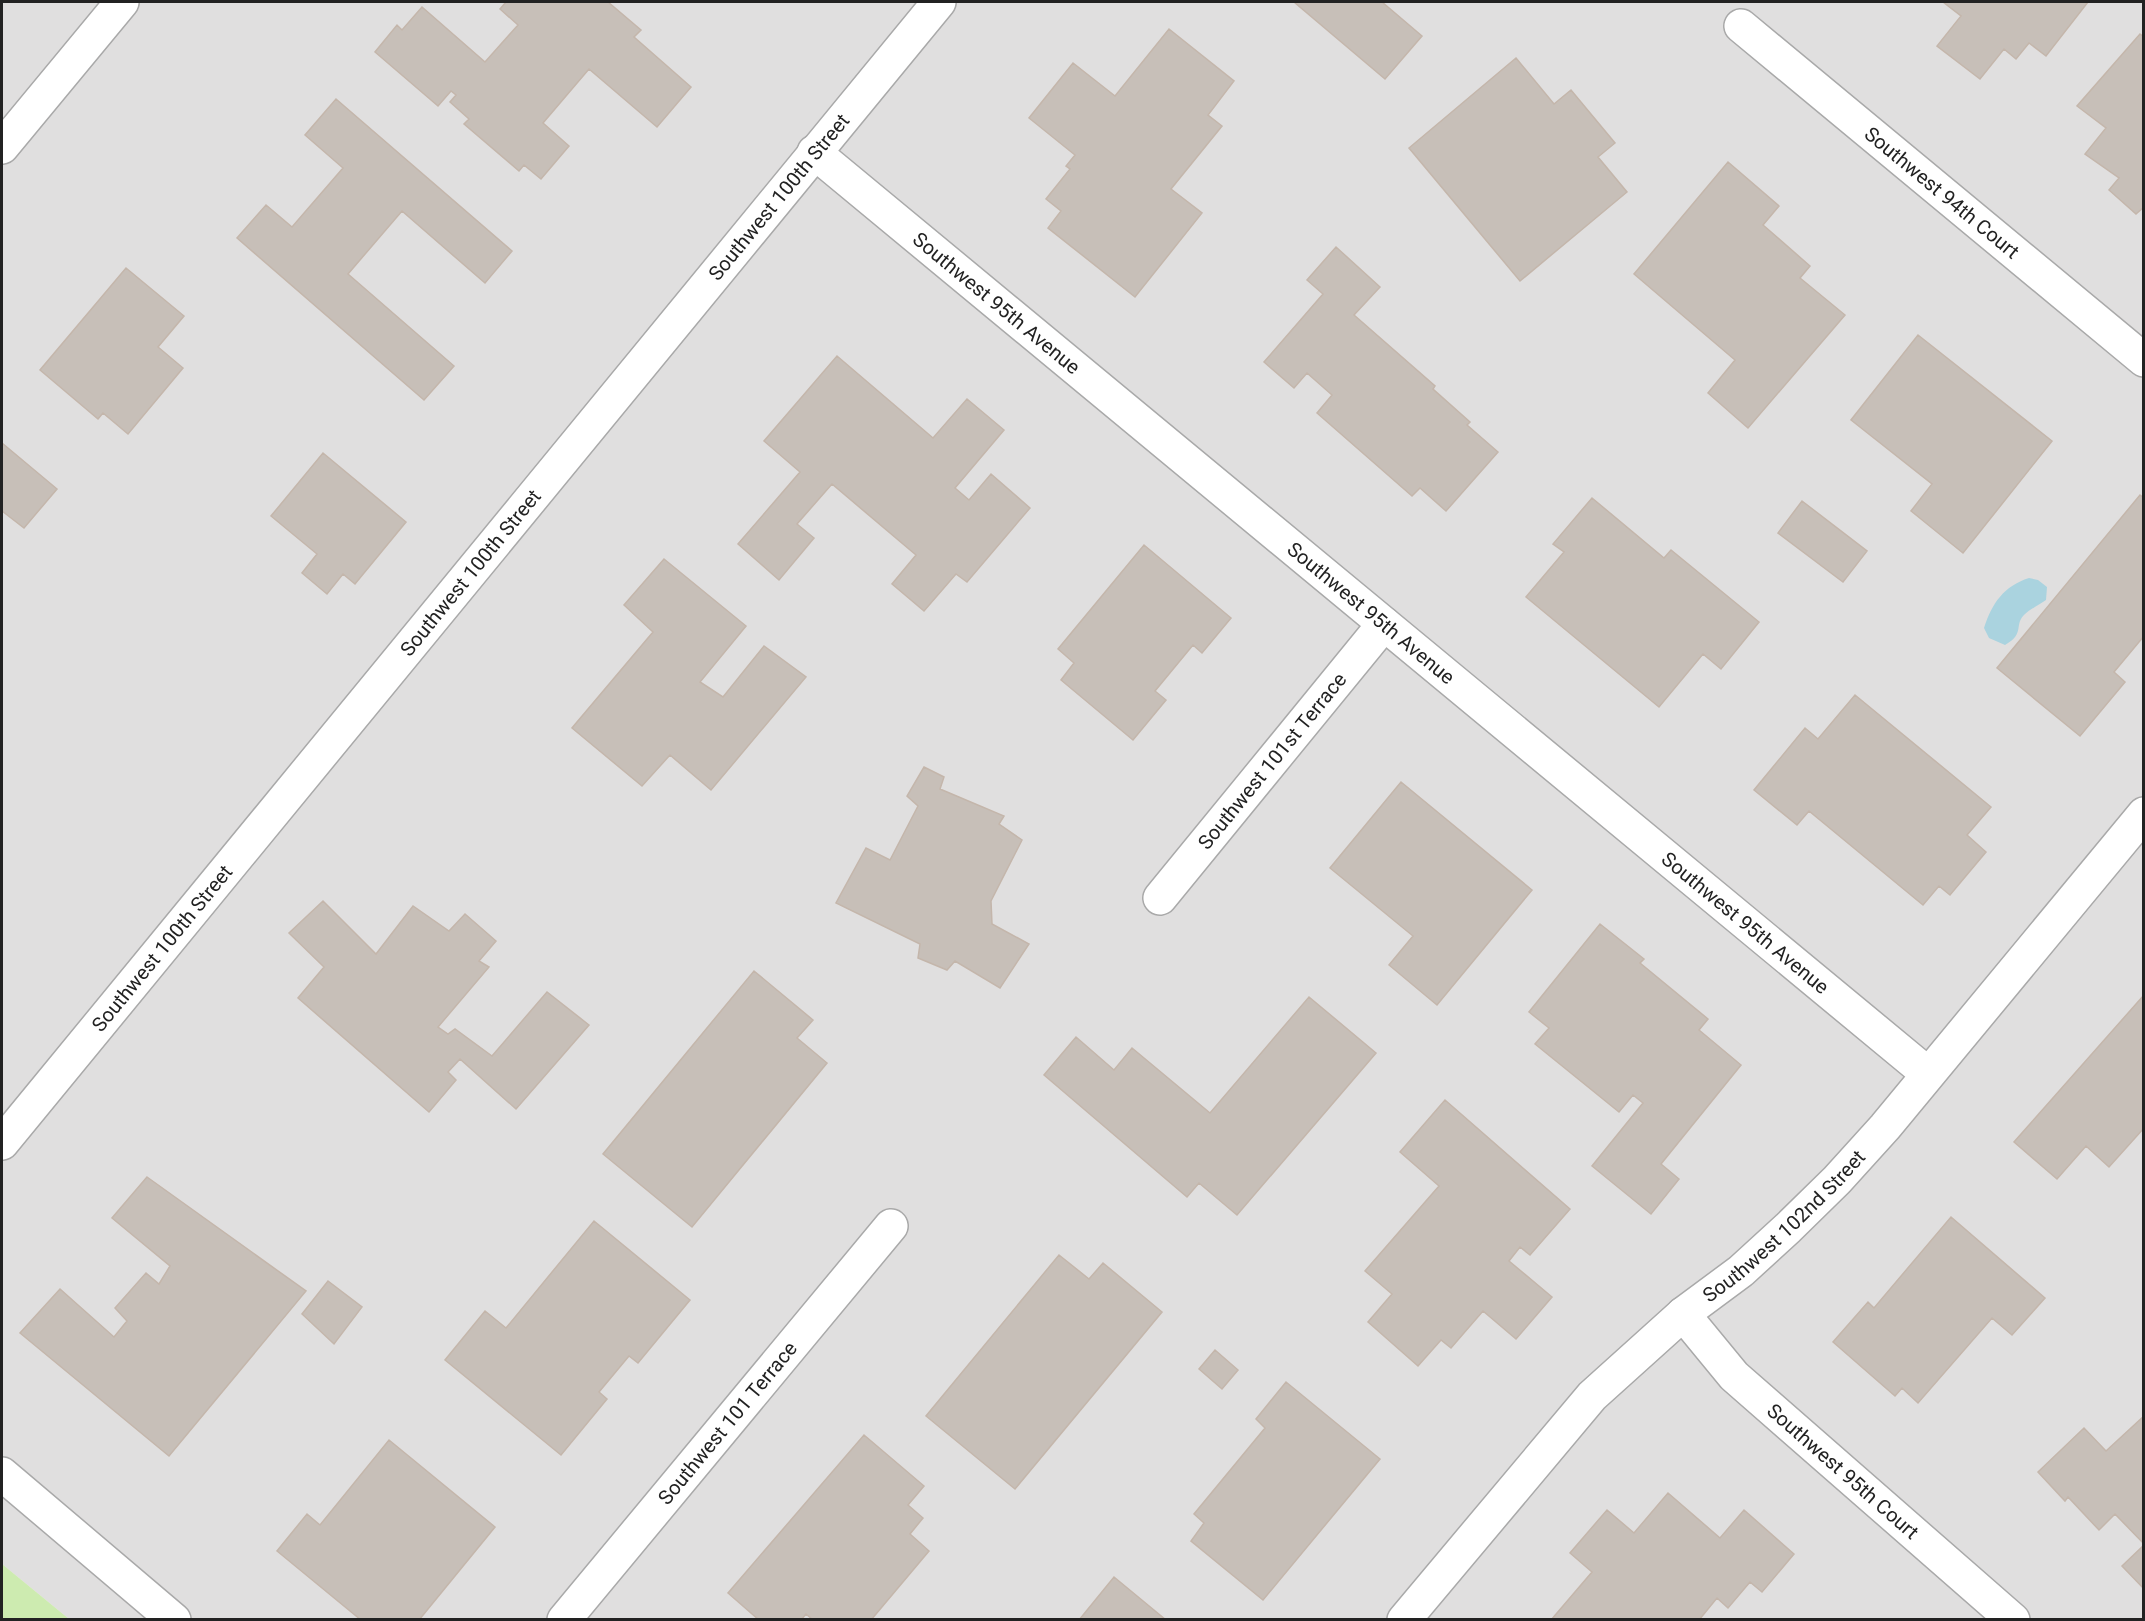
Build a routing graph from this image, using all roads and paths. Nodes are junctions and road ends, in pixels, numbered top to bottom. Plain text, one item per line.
1 (122, 2) edge
2 (939, 2) edge
3 (1741, 26) dead end
4 (2, 147) edge
5 (814, 152) junction
6 (2144, 360) edge
7 (1384, 624) junction
8 (2144, 814) edge
9 (1160, 898) dead end
10 (1928, 1074) junction
11 (2, 1143) edge
12 (891, 1226) dead end
13 (1683, 1314) junction
14 (2, 1473) edge
15 (174, 1620) edge
16 (564, 1620) edge
17 (1404, 1620) edge
18 (2013, 1620) edge

1 - 4 street
2 - 5 street, Southwest 100th Street
3 - 6 street, Southwest 94th Court
5 - 7 street, Southwest 95th Avenue
5 - 11 street, Southwest 100th Street
7 - 9 street, Southwest 101st Terrace
7 - 10 street, Southwest 95th Avenue
8 - 10 street, Southwest 102nd Street
10 - 13 street, Southwest 102nd Street
12 - 16 street, Southwest 101 Terrace
13 - 17 street, Southwest 102nd Street
13 - 18 street, Southwest 95th Court
14 - 15 street

